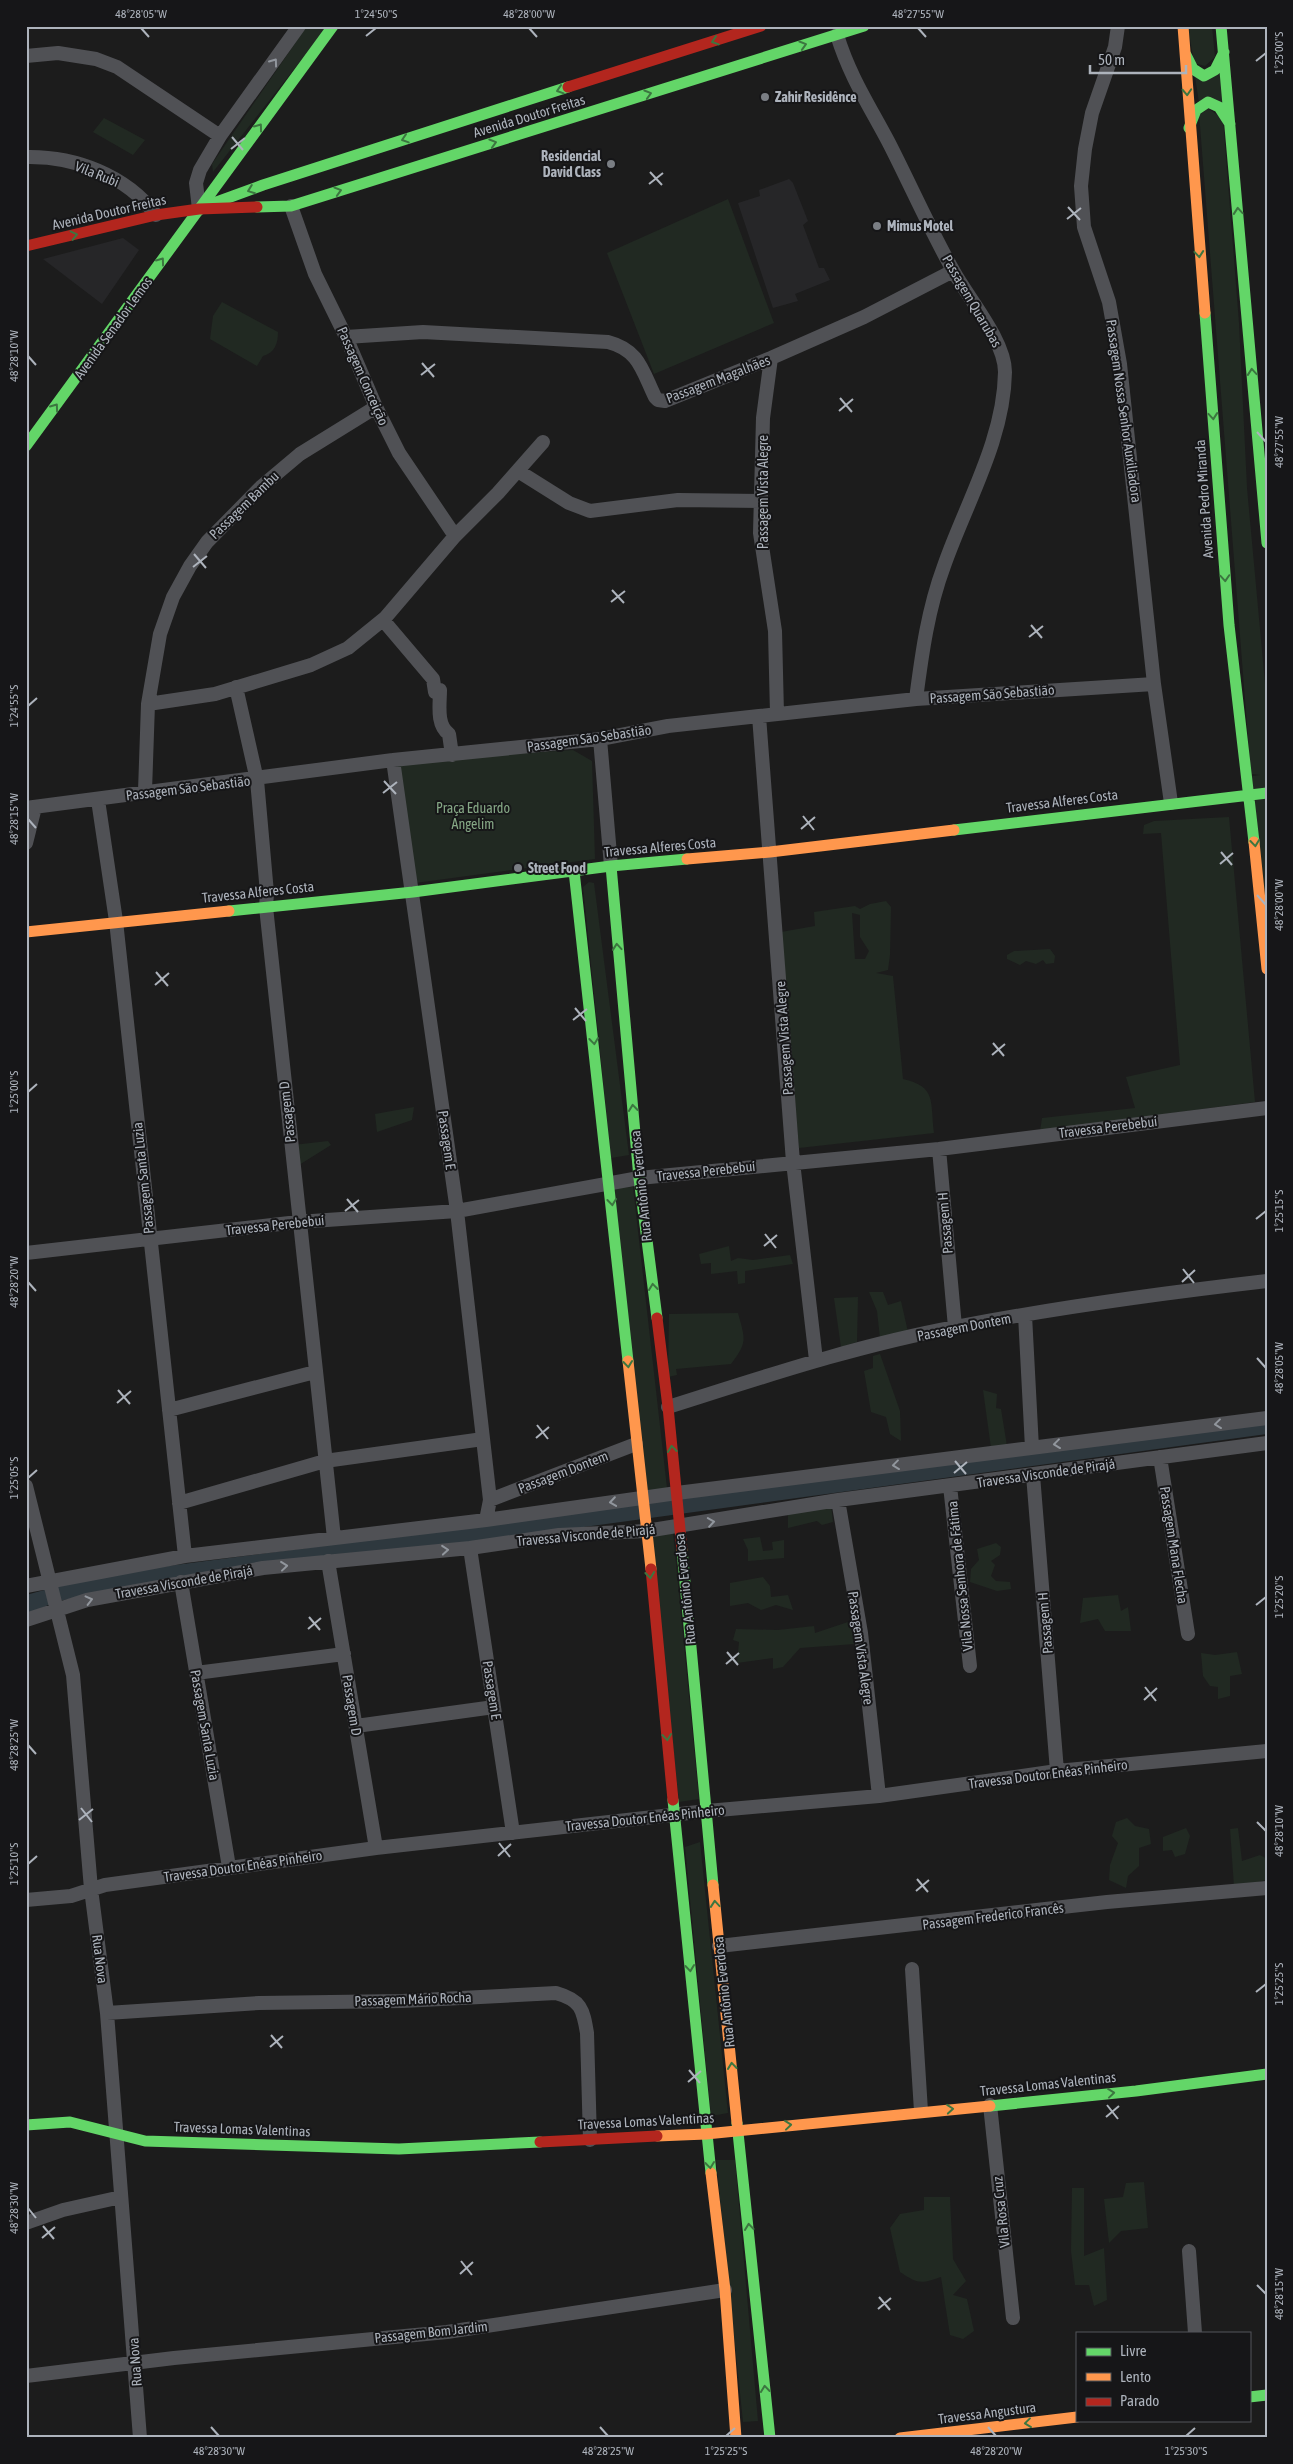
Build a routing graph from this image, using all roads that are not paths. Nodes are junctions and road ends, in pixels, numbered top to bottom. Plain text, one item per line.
1 (299, 26) edge
2 (333, 26) edge
3 (761, 26) edge
4 (864, 26) edge
5 (1118, 26) edge
6 (1183, 26) edge
7 (1221, 26) edge
8 (837, 35) junction
9 (1224, 52) junction
10 (1186, 55) junction
11 (26, 56) edge
12 (510, 106) junction
13 (459, 121) junction
14 (1230, 124) junction
15 (1189, 128) junction
16 (220, 136) junction
17 (516, 136) junction
18 (468, 141) junction
19 (26, 157) edge
20 (291, 206) junction
21 (199, 209) junction
22 (156, 215) junction
23 (27, 242) edge
24 (953, 271) junction
25 (346, 336) junction
26 (771, 358) junction
27 (376, 408) junction
28 (543, 442) dead end
29 (26, 446) edge
30 (518, 471) junction
31 (761, 501) junction
32 (455, 536) junction
33 (1267, 543) edge
34 (383, 620) junction
35 (1154, 684) junction
36 (236, 687) junction
37 (916, 699) junction
38 (148, 704) junction
39 (777, 714) junction
40 (759, 716) junction
41 (600, 740) junction
42 (452, 755) junction
43 (393, 760) junction
44 (256, 780) junction
45 (145, 791) junction
46 (1267, 793) edge
47 (1249, 795) junction
48 (98, 800) junction
49 (1171, 803) junction
50 (30, 807) edge
51 (26, 843) edge
52 (770, 852) junction
53 (611, 866) junction
54 (574, 871) junction
55 (413, 892) junction
56 (266, 907) junction
57 (116, 921) junction
58 (26, 932) edge
59 (1267, 969) edge
60 (1267, 1108) edge
61 (939, 1149) junction
62 (793, 1162) junction
63 (640, 1178) junction
64 (610, 1182) junction
65 (457, 1211) junction
66 (298, 1222) junction
67 (150, 1240) junction
68 (26, 1253) edge
69 (1267, 1281) edge
70 (1025, 1315) junction
71 (955, 1327) junction
72 (816, 1360) junction
73 (315, 1372) junction
74 (668, 1407) junction
75 (169, 1410) junction
76 (1267, 1418) edge
77 (483, 1439) junction
78 (1267, 1443) edge
79 (636, 1444) junction
80 (1032, 1448) junction
81 (1160, 1456) junction
82 (326, 1460) junction
83 (1033, 1475) junction
84 (26, 1486) edge
85 (950, 1486) junction
86 (677, 1495) junction
87 (644, 1499) junction
88 (490, 1500) junction
89 (838, 1500) junction
90 (179, 1503) junction
91 (486, 1520) junction
92 (679, 1525) junction
93 (646, 1529) junction
94 (334, 1538) junction
95 (470, 1548) junction
96 (184, 1556) junction
97 (328, 1561) junction
98 (50, 1582) junction
99 (181, 1582) junction
100 (26, 1586) edge
101 (57, 1606) junction
102 (26, 1620) edge
103 (1188, 1634) dead end
104 (344, 1654) junction
105 (970, 1666) dead end
106 (196, 1673) junction
107 (494, 1707) junction
108 (356, 1726) junction
109 (1267, 1751) edge
110 (1057, 1771) junction
111 (879, 1796) junction
112 (707, 1811) junction
113 (674, 1815) junction
114 (513, 1833) junction
115 (376, 1848) junction
116 (229, 1867) junction
117 (1267, 1888) edge
118 (91, 1889) junction
119 (26, 1900) edge
120 (719, 1946) junction
121 (912, 1969) dead end
122 (106, 2013) junction
123 (1267, 2074) edge
124 (990, 2105) junction
125 (921, 2111) junction
126 (26, 2125) edge
127 (740, 2130) junction
128 (114, 2132) junction
129 (706, 2134) junction
130 (590, 2140) junction
131 (121, 2197) junction
132 (26, 2223) edge
133 (1189, 2251) dead end
134 (724, 2290) junction
135 (1013, 2318) dead end
136 (1195, 2332) edge
137 (136, 2363) junction
138 (26, 2376) edge
139 (1267, 2395) edge
140 (1250, 2397) edge
141 (1076, 2418) edge
142 (140, 2438) edge
143 (736, 2438) edge
144 (770, 2438) edge
145 (900, 2438) edge

16 -> 1 street
21 -> 2 street, Avenida Senador Lemos
3 -> 12 street, Avenida Doutor Freitas
4 - 8 street, Avenida Doutor Freitas
5 - 35 street, Passagem Nossa Senhor Auxiliadora
6 - 10 street, Avenida Pedro Miranda
7 - 9 street
17 -> 8 street, Avenida Doutor Freitas
8 - 24 street, Passagem Quarubas
9 - 10 street
9 - 14 street
10 -> 15 street, Avenida Pedro Miranda
11 - 16 street
12 - 13 street, Avenida Doutor Freitas
12 - 17 street
13 - 18 street
13 -> 21 street, Avenida Doutor Freitas
14 - 15 street
33 -> 14 street
15 -> 47 street, Avenida Pedro Miranda
16 - 21 street
18 -> 17 street, Avenida Doutor Freitas
20 -> 18 street, Avenida Doutor Freitas
19 - 22 street, Vila Rubi
20 - 21 street, Avenida Doutor Freitas
20 - 25 street, Passagem Conceição
21 - 22 street, Avenida Doutor Freitas
29 -> 21 street, Avenida Senador Lemos
23 -> 22 street, Avenida Doutor Freitas
24 - 26 street, Passagem Magalhães
24 - 37 street, Passagem Quarubas
25 - 26 street, Passagem Magalhães
25 - 27 street, Passagem Conceição
26 - 31 street, Passagem Vista Alegre
27 - 32 street, Passagem Conceição
27 - 38 street, Passagem Bambu
28 - 30 street
30 - 31 street
30 - 32 street
31 - 39 street, Passagem Vista Alegre
32 - 34 street
34 - 36 street
34 - 42 street
35 - 37 street, Passagem São Sebastião
35 - 49 street, Passagem Nossa Senhor Auxiliadora
36 - 38 street
36 - 44 street, Passagem D
37 - 39 street, Passagem São Sebastião
38 - 45 street, Passagem Bambu
39 - 40 street, Passagem São Sebastião
40 - 41 street, Passagem São Sebastião
40 - 52 street, Passagem Vista Alegre
41 - 42 street, Passagem São Sebastião
41 - 53 street, Rua Antônio Everdosa
42 - 43 street, Passagem São Sebastião
43 - 44 street, Passagem São Sebastião
43 - 55 street, Passagem E
44 - 45 street, Passagem São Sebastião
44 - 56 street, Passagem D
45 - 48 street, Passagem São Sebastião
46 - 47 street, Travessa Alferes Costa
47 - 49 street, Travessa Alferes Costa
47 -> 59 street, Avenida Pedro Miranda
48 - 50 street, Passagem São Sebastião
48 - 57 street, Passagem Santa Luzia
49 - 52 street, Travessa Alferes Costa
50 - 51 street
52 - 53 street, Travessa Alferes Costa
52 - 62 street, Passagem Vista Alegre
53 - 54 street, Travessa Alferes Costa
63 -> 53 street, Rua Antônio Everdosa
54 - 55 street, Travessa Alferes Costa
54 -> 64 street
55 - 56 street, Travessa Alferes Costa
55 - 65 street, Passagem E
56 - 57 street, Travessa Alferes Costa
56 - 66 street, Passagem D
57 - 58 street, Travessa Alferes Costa
57 - 67 street, Passagem Santa Luzia
60 - 61 street, Travessa Perebebuí
61 - 62 street, Travessa Perebebuí
61 - 71 street, Passagem H
62 - 63 street, Travessa Perebebuí
62 - 72 street, Passagem Vista Alegre
63 - 64 street, Travessa Perebebuí
74 -> 63 street, Rua Antônio Everdosa
64 - 65 street, Travessa Perebebuí
64 -> 79 street
65 - 66 street, Travessa Perebebuí
65 - 77 street, Passagem E
66 - 67 street, Travessa Perebebuí
66 - 73 street, Passagem D
67 - 68 street, Travessa Perebebuí
67 - 75 street, Passagem Santa Luzia
69 - 70 street, Passagem Dontem
70 - 71 street, Passagem Dontem
70 - 80 street
71 - 72 street, Passagem Dontem
72 - 74 street, Passagem Dontem
73 - 75 street
73 - 82 street, Passagem D
86 -> 74 street, Rua Antônio Everdosa
75 - 90 street, Passagem Santa Luzia
76 -> 80 street, Travessa Visconde de Pirajá
77 - 82 street
77 - 88 street, Passagem E
78 - 81 street, Travessa Visconde de Pirajá
79 - 87 street
79 - 88 street, Passagem Dontem
80 -> 86 street, Travessa Visconde de Pirajá
81 - 83 street, Travessa Visconde de Pirajá
81 - 103 street, Passagem Mana Flecha
82 - 90 street
82 - 94 street, Passagem D
83 - 85 street, Travessa Visconde de Pirajá
83 - 110 street, Passagem H
84 - 98 street, Rua Nova
85 - 89 street, Travessa Visconde de Pirajá
85 - 105 street, Vila Nossa Senhora de Fátima
86 - 87 street, Travessa Visconde de Pirajá
86 - 92 street, Rua Antônio Everdosa
87 -> 91 street, Travessa Visconde de Pirajá
87 - 93 street
88 - 91 street, Passagem E
92 -> 89 street, Travessa Visconde de Pirajá
89 - 111 street, Passagem Vista Alegre
90 - 96 street, Passagem Santa Luzia
91 - 94 street, Travessa Visconde de Pirajá
92 - 93 street, Travessa Visconde de Pirajá
92 - 112 street, Rua Antônio Everdosa
93 - 95 street, Travessa Visconde de Pirajá
93 -> 113 street
94 - 96 street, Travessa Visconde de Pirajá
97 -> 95 street, Travessa Visconde de Pirajá
95 - 107 street, Passagem E
96 - 98 street, Travessa Visconde de Pirajá
99 -> 97 street, Travessa Visconde de Pirajá
97 - 104 street, Passagem D
98 - 100 street, Travessa Visconde de Pirajá
98 - 101 street, Rua Nova
101 -> 99 street, Travessa Visconde de Pirajá
99 - 106 street, Passagem Santa Luzia
101 - 102 street, Travessa Visconde de Pirajá
101 - 118 street, Rua Nova
104 - 106 street
104 - 108 street, Passagem D
106 - 116 street, Passagem Santa Luzia
107 - 108 street
107 - 114 street, Passagem E
108 - 115 street, Passagem D
109 - 110 street, Travessa Doutor Enéas Pinheiro
110 - 111 street, Travessa Doutor Enéas Pinheiro
111 - 112 street, Travessa Doutor Enéas Pinheiro
112 - 113 street, Travessa Doutor Enéas Pinheiro
120 -> 112 street, Rua Antônio Everdosa
113 - 114 street, Travessa Doutor Enéas Pinheiro
113 -> 129 street
114 - 115 street, Travessa Doutor Enéas Pinheiro
115 - 116 street, Travessa Doutor Enéas Pinheiro
116 - 118 street, Travessa Doutor Enéas Pinheiro
117 - 120 street, Passagem Frederico Francês
118 - 119 street, Travessa Doutor Enéas Pinheiro
118 - 122 street, Rua Nova
127 -> 120 street, Rua Antônio Everdosa
121 - 125 street
122 - 128 street, Rua Nova
122 - 130 street, Passagem Mário Rocha
124 -> 123 street, Travessa Lomas Valentinas
125 -> 124 street, Travessa Lomas Valentinas
124 - 135 street, Vila Rosa Cruz
127 -> 125 street, Travessa Lomas Valentinas
126 - 128 street, Travessa Lomas Valentinas
127 - 129 street, Travessa Lomas Valentinas
144 -> 127 street, Rua Antônio Everdosa
128 - 130 street, Travessa Lomas Valentinas
128 - 131 street, Rua Nova
129 - 130 street, Travessa Lomas Valentinas
129 -> 134 street
131 - 132 street
131 - 137 street, Rua Nova
133 - 136 street
134 - 137 street, Passagem Bom Jardim
134 - 143 street
137 - 138 street, Passagem Bom Jardim
137 - 142 street, Rua Nova
139 - 140 street
141 -> 145 street, Travessa Angustura

